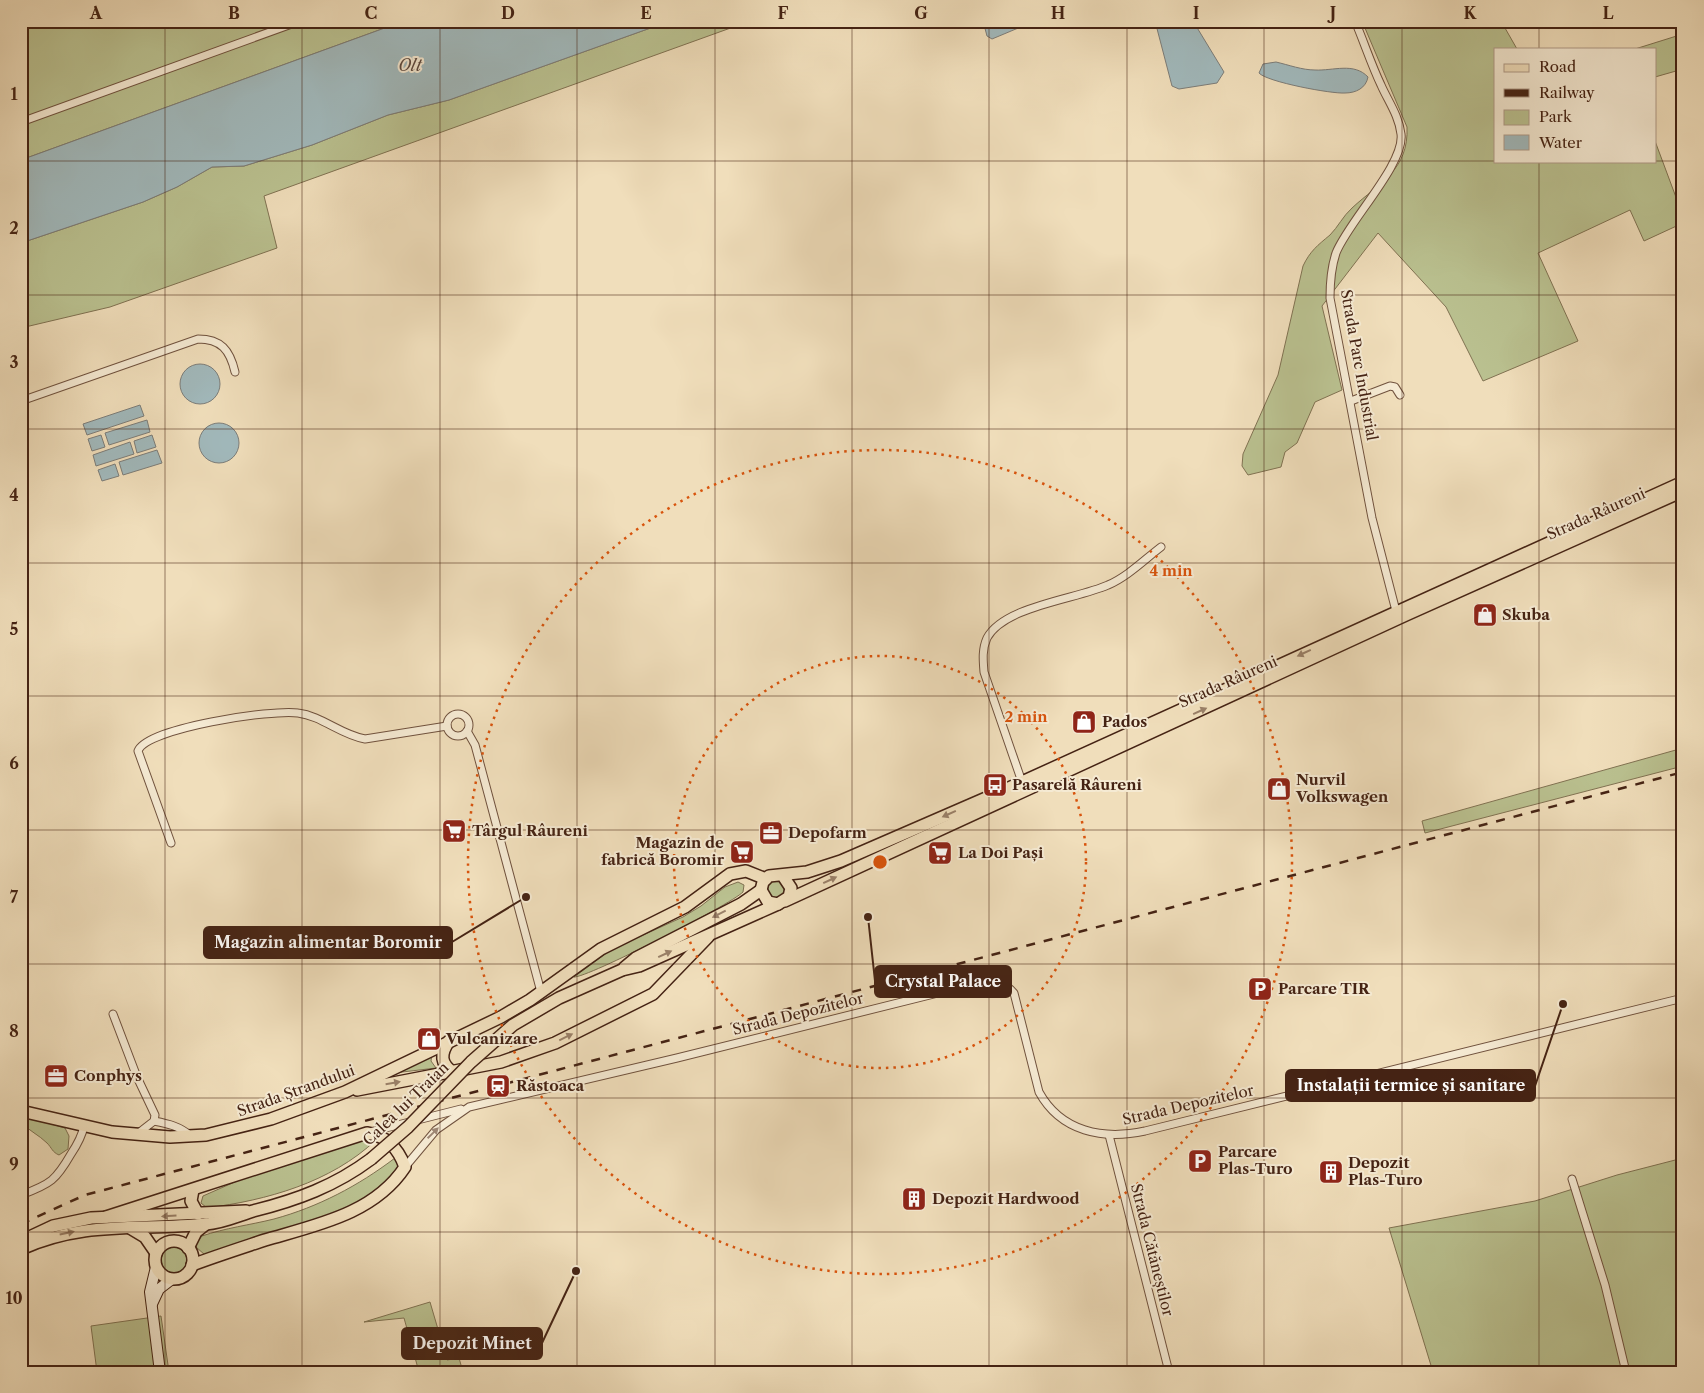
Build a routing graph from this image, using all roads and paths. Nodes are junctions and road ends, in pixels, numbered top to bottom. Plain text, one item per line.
1 (300, 21) edge
2 (1355, 21) edge
3 (21, 122) edge
4 (235, 372) dead end
5 (1400, 395) dead end
6 (1351, 400) junction
7 (21, 401) edge
8 (1683, 482) edge
9 (1683, 491) edge
10 (1161, 547) dead end
11 (1434, 603) junction
12 (1396, 611) junction
13 (1370, 632) junction
14 (447, 726) junction
15 (467, 731) junction
16 (1022, 782) junction
17 (171, 843) dead end
18 (783, 876) junction
19 (764, 884) junction
20 (782, 902) junction
21 (708, 937) junction
22 (622, 970) junction
23 (541, 992) junction
24 (1683, 998) edge
25 (114, 1014) dead end
26 (449, 1041) junction
27 (454, 1073) junction
28 (345, 1092) junction
29 (469, 1107) junction
30 (21, 1110) edge
31 (154, 1121) junction
32 (84, 1126) junction
33 (367, 1133) junction
34 (136, 1135) junction
35 (192, 1136) junction
36 (1109, 1136) junction
37 (405, 1167) junction
38 (1572, 1179) dead end
39 (193, 1190) junction
40 (21, 1194) edge
41 (252, 1212) junction
42 (198, 1214) junction
43 (106, 1217) junction
44 (206, 1224) junction
45 (126, 1226) junction
46 (21, 1241) edge
47 (21, 1248) edge
48 (188, 1248) junction
49 (156, 1253) junction
50 (192, 1265) junction
51 (156, 1267) junction
52 (172, 1279) junction
53 (151, 1305) junction
54 (160, 1372) edge
55 (1169, 1372) edge
56 (1626, 1372) edge

1 - 3 street
2 - 6 street, Strada Parc Industrial
4 - 7 street
5 - 6 street
6 - 12 street, Strada Parc Industrial
8 - 12 main road, Strada Râureni
9 - 11 main road, Strada Râureni
10 - 16 street
11 - 12 street
11 - 13 main road, Strada Râureni
12 - 13 street
12 -> 16 main road, Strada Râureni
20 -> 13 main road, Strada Râureni
14 - 15 street
14 - 15 street
14 - 17 street
15 - 23 street
16 -> 18 main road, Strada Râureni
18 - 19 main road
18 - 20 main road
19 - 20 main road
19 -> 22 main road, Calea lui Traian
19 - 23 main road, Strada Ștrandului
20 - 21 main road, Calea lui Traian
22 -> 21 main road, Calea lui Traian
27 -> 21 main road
22 - 41 main road, Calea lui Traian, bridge
23 - 26 main road, Strada Ștrandului
24 - 36 street, Strada Depozitelor
25 - 31 street
26 - 27 main road
26 - 28 main road, Strada Ștrandului
28 -> 27 main road
28 - 35 main road, Strada Ștrandului
29 - 33 street
29 - 36 street, Strada Depozitelor
37 -> 29 street, Strada Depozitelor
30 - 32 main road, Strada Ștrandului
31 - 34 street
31 - 35 street
32 - 34 main road, Strada Ștrandului
32 - 40 street
33 - 37 main road
33 - 39 main road
34 - 35 main road, Strada Ștrandului
36 - 55 street, Strada Cătăneștilor
37 - 50 main road
38 - 56 street
39 - 42 main road
39 - 43 main road
41 - 42 main road, Calea lui Traian
41 - 44 main road, Calea lui Traian
42 -> 43 main road, Calea lui Traian
43 - 46 main road, Calea lui Traian
44 - 45 main road, Calea lui Traian
44 - 48 main road
47 -> 45 main road, Calea lui Traian
45 - 49 main road
48 - 49 main road
48 - 50 main road
49 - 51 main road
50 - 52 main road
51 - 52 main road
51 - 53 street
52 - 53 street
53 - 54 street

